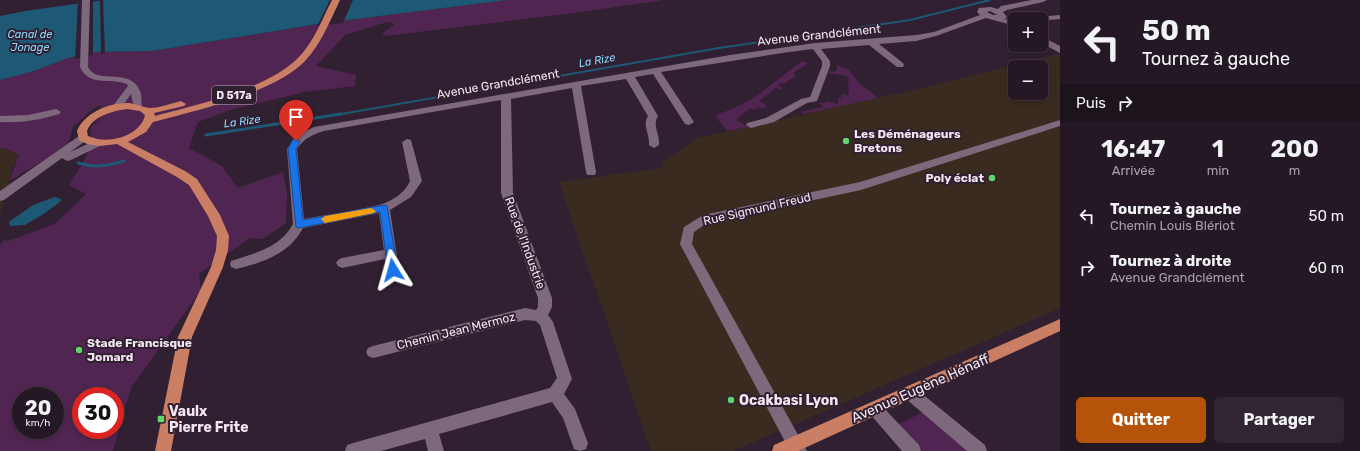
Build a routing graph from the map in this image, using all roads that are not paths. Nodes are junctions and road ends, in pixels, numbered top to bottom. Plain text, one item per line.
1 (86, 0) edge
2 (336, 0) edge
3 (1043, 0) edge
4 (997, 15) junction
5 (1056, 17) edge
6 (1008, 20) edge
7 (1060, 22) edge
8 (871, 42) junction
9 (1048, 43) edge
10 (815, 46) junction
11 (1060, 50) edge
12 (900, 65) dead end
13 (656, 70) junction
14 (629, 75) junction
15 (575, 84) junction
16 (133, 85) junction
17 (506, 96) junction
18 (136, 106) junction
19 (117, 107) junction
20 (56, 112) dead end
21 (149, 116) junction
22 (0, 119) edge
23 (689, 122) dead end
24 (1060, 123) edge
25 (752, 125) dead end
26 (83, 138) junction
27 (119, 141) junction
28 (407, 142) dead end
29 (98, 143) junction
30 (654, 145) dead end
31 (591, 172) dead end
32 (13, 188) junction
33 (0, 197) edge
34 (384, 208) junction
35 (299, 224) junction
36 (391, 253) junction
37 (342, 263) dead end
38 (236, 264) dead end
39 (393, 270) dead end
40 (540, 316) junction
41 (1060, 325) edge
42 (372, 352) dead end
43 (910, 393) junction
44 (555, 394) junction
45 (875, 409) junction
46 (430, 429) junction
47 (580, 443) dead end
48 (791, 449) edge
49 (163, 451) edge
50 (353, 451) edge
51 (436, 451) edge
52 (913, 451) edge
53 (979, 451) edge

1 - 16 street
2 - 21 main road, D 517a
3 - 4 street
4 - 6 street
4 - 8 street, Avenue Grandclément
5 - 7 street
8 - 10 street, Avenue Grandclément
8 - 12 street
9 - 11 street
10 - 13 street, Avenue Grandclément
10 - 25 street
13 - 14 street, Avenue Grandclément
13 - 23 street
14 - 15 street, Avenue Grandclément
14 - 30 street
15 - 17 street, Avenue Grandclément
15 - 31 street
16 - 18 street
16 - 19 street
17 - 35 street, Avenue Grandclément
17 - 40 street, Rue de l'Industrie
18 - 19 main road
18 - 21 main road
19 - 26 main road
20 - 22 street
21 - 27 main road
24 - 48 street, Rue Sigmund Freud
26 - 29 main road
26 - 32 street
27 - 29 main road
27 - 49 main road
28 - 34 street
29 - 32 street
32 - 33 street
34 - 35 street
34 - 36 street
35 - 38 street
36 - 37 street
36 - 39 street
40 - 42 street, Chemin Jean Mermoz
40 - 44 street
41 - 43 main road, Avenue Eugène Hénaff
43 - 45 main road, Avenue Eugène Hénaff
43 - 53 street
44 - 46 street
44 - 47 street
45 - 48 main road, Avenue Eugène Hénaff
45 - 52 street
46 - 50 street
46 - 51 street

